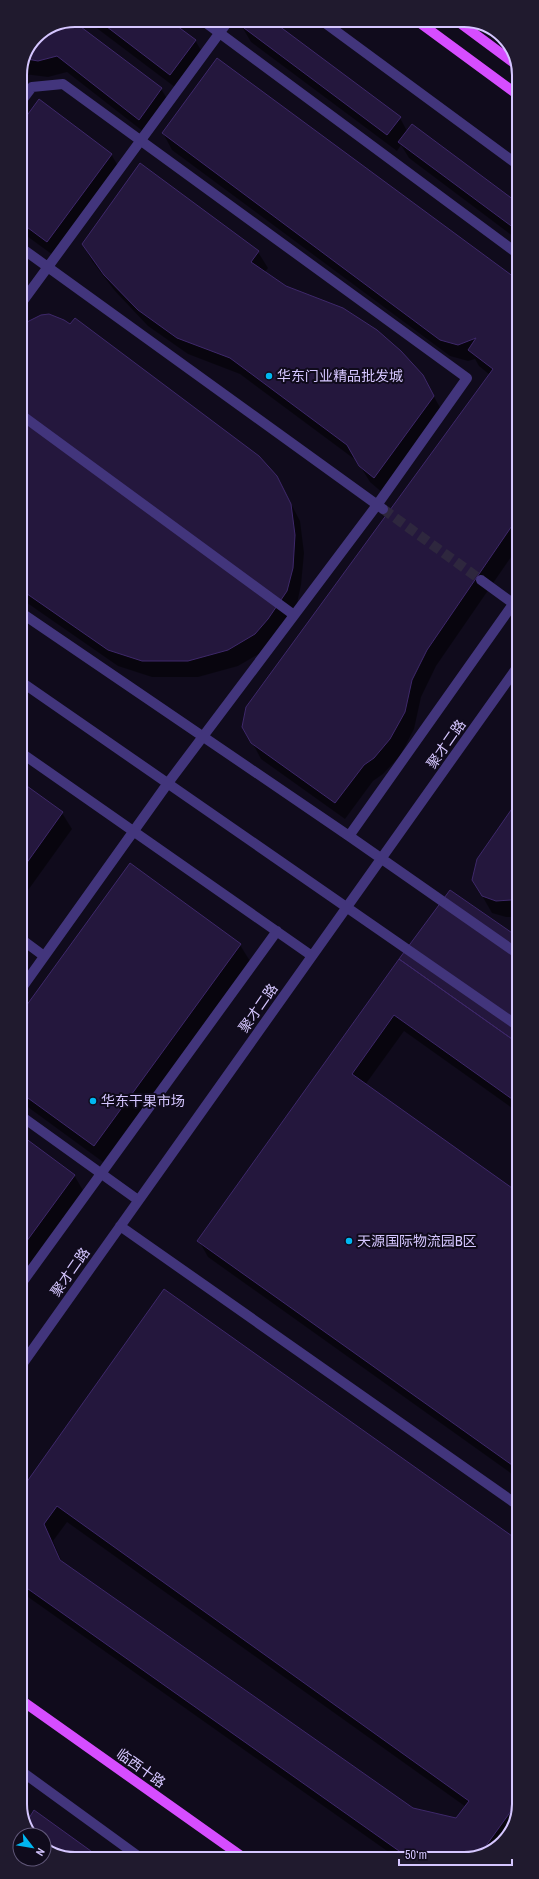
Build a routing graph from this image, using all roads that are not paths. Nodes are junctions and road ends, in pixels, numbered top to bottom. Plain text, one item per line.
1 (212, 27) edge
2 (224, 27) edge
3 (331, 27) edge
4 (426, 27) edge
5 (465, 27) edge
6 (220, 33) junction
7 (509, 59) edge
8 (512, 91) edge
9 (27, 94) edge
10 (139, 140) junction
11 (512, 161) edge
12 (512, 250) edge
13 (27, 252) edge
14 (48, 267) junction
15 (27, 296) edge
16 (27, 419) edge
17 (380, 507) junction
18 (481, 580) tunnel mouth
19 (512, 600) edge
20 (512, 610) edge
21 (294, 615) junction
22 (27, 617) edge
23 (512, 674) edge
24 (27, 686) edge
25 (203, 736) junction
26 (27, 757) edge
27 (168, 783) junction
28 (134, 831) junction
29 (349, 836) junction
30 (382, 858) junction
31 (347, 907) junction
32 (277, 931) junction
33 (27, 943) edge
34 (512, 950) edge
35 (44, 956) junction
36 (312, 956) junction
37 (27, 980) edge
38 (512, 1022) edge
39 (27, 1120) edge
40 (101, 1174) junction
41 (138, 1200) junction
42 (120, 1226) junction
43 (27, 1276) edge
44 (27, 1358) edge
45 (512, 1501) edge
46 (27, 1704) edge
47 (27, 1775) edge
48 (132, 1852) edge
49 (236, 1852) edge

1 - 6 street
2 - 6 street
3 - 11 street
4 - 8 main road
5 - 7 main road
6 - 10 street
6 - 12 street
9 - 10 street
10 - 14 street
10 - 17 street
13 - 14 street
14 - 15 street
14 - 17 street
16 - 21 street
17 - 21 street
18 - 19 street
20 - 29 street
21 - 25 street
22 - 25 street
23 - 30 street, 聚才二路
24 - 27 street
25 - 27 street
25 - 29 street
26 - 28 street
27 - 28 street
27 - 31 street
28 - 32 street
28 - 35 street
29 - 30 street
30 - 31 street, 聚才二路
30 - 34 street
31 - 36 street, 聚才二路
31 - 38 street
32 - 36 street
32 - 40 street
33 - 35 street
35 - 37 street
36 - 41 street, 聚才二路
39 - 40 street
40 - 41 street
40 - 43 street
41 - 42 street, 聚才二路
42 - 44 street, 聚才二路
42 - 45 street
46 - 49 main road, 临西十路
47 - 48 street

